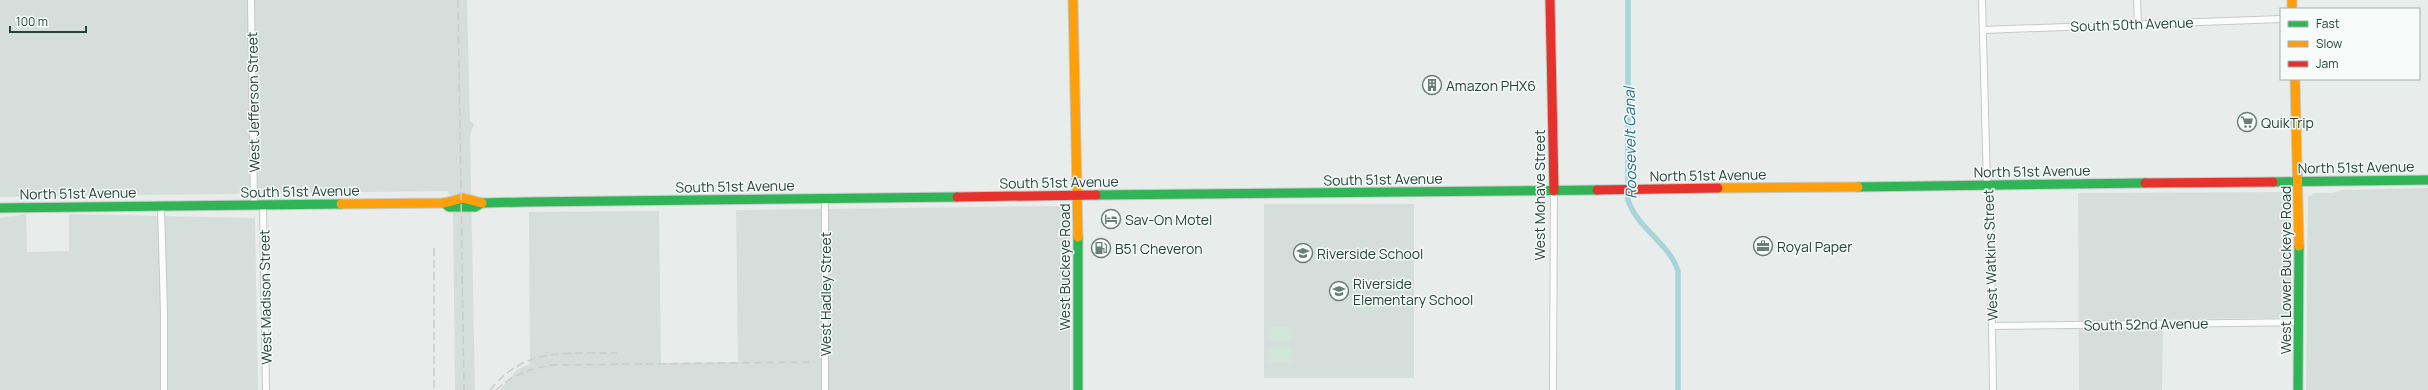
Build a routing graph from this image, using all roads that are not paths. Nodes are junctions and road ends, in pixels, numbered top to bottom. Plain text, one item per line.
1 (251, 0) edge
2 (1073, 0) edge
3 (1550, 0) edge
4 (1982, 0) edge
5 (2138, 0) edge
6 (2280, 19) edge
7 (2138, 24) junction
8 (1983, 30) junction
9 (2295, 80) edge
10 (2428, 180) edge
11 (2299, 182) junction
12 (1987, 186) junction
13 (1636, 190) joint
14 (1554, 191) junction
15 (1078, 196) junction
16 (825, 199) junction
17 (259, 205) junction
18 (158, 206) junction
19 (0, 208) edge
20 (2299, 322) junction
21 (1992, 326) junction
22 (164, 390) edge
23 (266, 390) edge
24 (825, 390) edge
25 (1078, 390) edge
26 (1553, 390) edge
27 (1993, 390) edge
28 (2298, 390) edge

1 - 17 street, West Jefferson Street
2 - 15 main road, West Buckeye Road
3 - 14 main road, West Mohave Street
4 - 8 street, West Watkins Street
5 - 7 street
6 - 7 street, South 50th Avenue
7 - 8 street, South 50th Avenue
8 - 12 street, West Watkins Street
9 - 11 main road, West Lower Buckeye Road
10 - 11 main road, North 51st Avenue
11 - 12 main road, North 51st Avenue
11 - 20 main road, West Lower Buckeye Road
12 - 13 main road, North 51st Avenue
12 - 21 street, West Watkins Street
13 - 14 main road, South 51st Avenue
14 - 15 main road, South 51st Avenue
14 - 26 street, West Mohave Street
15 - 16 main road, South 51st Avenue
15 - 25 main road, West Buckeye Road
16 - 17 main road, South 51st Avenue
16 - 24 street, West Hadley Street
17 - 18 main road, South 51st Avenue
17 - 23 street, West Madison Street
18 - 19 main road, North 51st Avenue
18 - 22 street
20 - 21 street, South 52nd Avenue
20 - 28 main road, West Lower Buckeye Road
21 - 27 street, West Watkins Street

